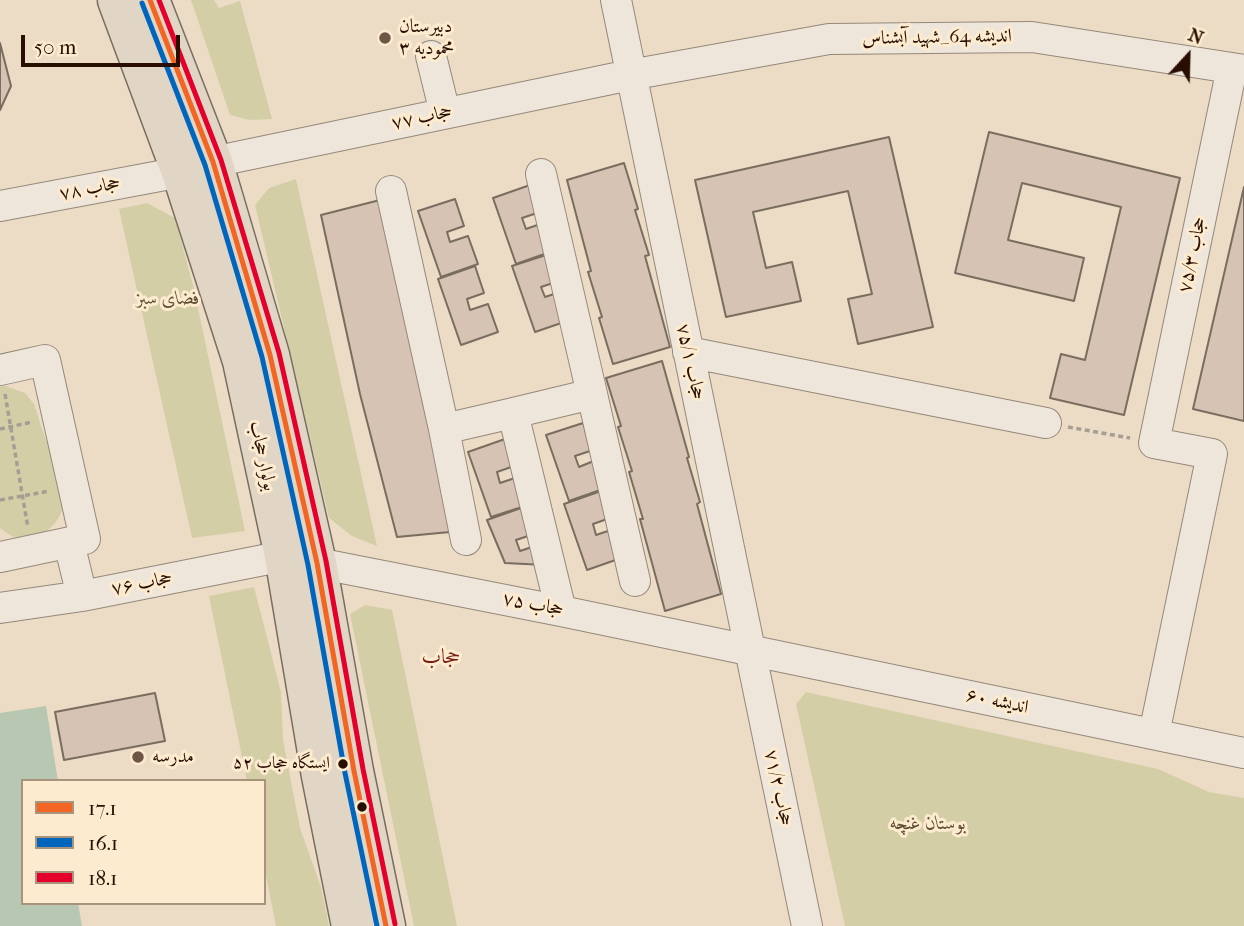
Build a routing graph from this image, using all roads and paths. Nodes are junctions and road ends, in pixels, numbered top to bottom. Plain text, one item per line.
1 (117, 0) edge
2 (150, 0) edge
3 (616, 0) edge
4 (431, 56) dead end
5 (1238, 69) edge
6 (630, 75) junction
7 (445, 113) junction
8 (197, 167) junction
9 (541, 174) dead end
10 (391, 191) dead end
11 (0, 206) edge
12 (688, 352) junction
13 (1, 377) edge
14 (592, 394) junction
15 (513, 412) junction
16 (58, 417) junction
17 (1046, 423) joint
18 (10, 427) junction
19 (0, 429) edge
20 (444, 429) junction
21 (1154, 443) junction
22 (74, 487) junction
23 (22, 496) junction
24 (0, 500) edge
25 (466, 540) dead end
26 (69, 543) junction
27 (32, 551) junction
28 (0, 557) edge
29 (300, 560) junction
30 (635, 581) dead end
31 (82, 596) junction
32 (0, 608) edge
33 (561, 611) junction
34 (749, 650) junction
35 (1154, 734) junction
36 (1244, 753) edge
37 (337, 774) junction
38 (351, 926) edge
39 (386, 926) edge
40 (807, 926) edge

1 - 8 main road, بولوار حجاب
2 - 8 main road, بولوار حجاب
3 - 6 street, حجاب ۷۵/۱
4 - 7 street
5 - 6 street, اندیشه 64_شهید آبشناس
5 - 21 street, حجاب ۷۵/۳
6 - 7 street, حجاب ۷۷
6 - 12 street, حجاب ۷۵/۱
7 - 8 street, حجاب ۷۷
8 - 11 street, حجاب ۷۸
8 - 29 main road, بولوار حجاب
9 - 14 street
10 - 20 street
12 - 17 street
12 - 34 street, حجاب ۷۵/۱
13 - 16 street
13 - 18 path
14 - 15 street
14 - 30 street
15 - 20 street
15 - 33 street
16 - 18 path
16 - 22 street
17 - 21 path
18 - 19 path
18 - 23 path
20 - 25 street
21 - 35 street
22 - 23 path
22 - 26 street
23 - 24 path
23 - 27 path
26 - 27 street
26 - 31 street
27 - 28 street
29 - 31 street, حجاب ۷۶
29 - 33 street, حجاب ۷۵
29 - 37 main road, بولوار حجاب
31 - 32 street, حجاب ۷۶
33 - 34 street, حجاب ۷۵
34 - 35 street, اندیشه ۶۰
34 - 40 street, حجاب ۷۱/۲
35 - 36 street, اندیشه ۶۰
37 - 38 main road, بولوار حجاب
37 - 39 main road, بولوار حجاب

